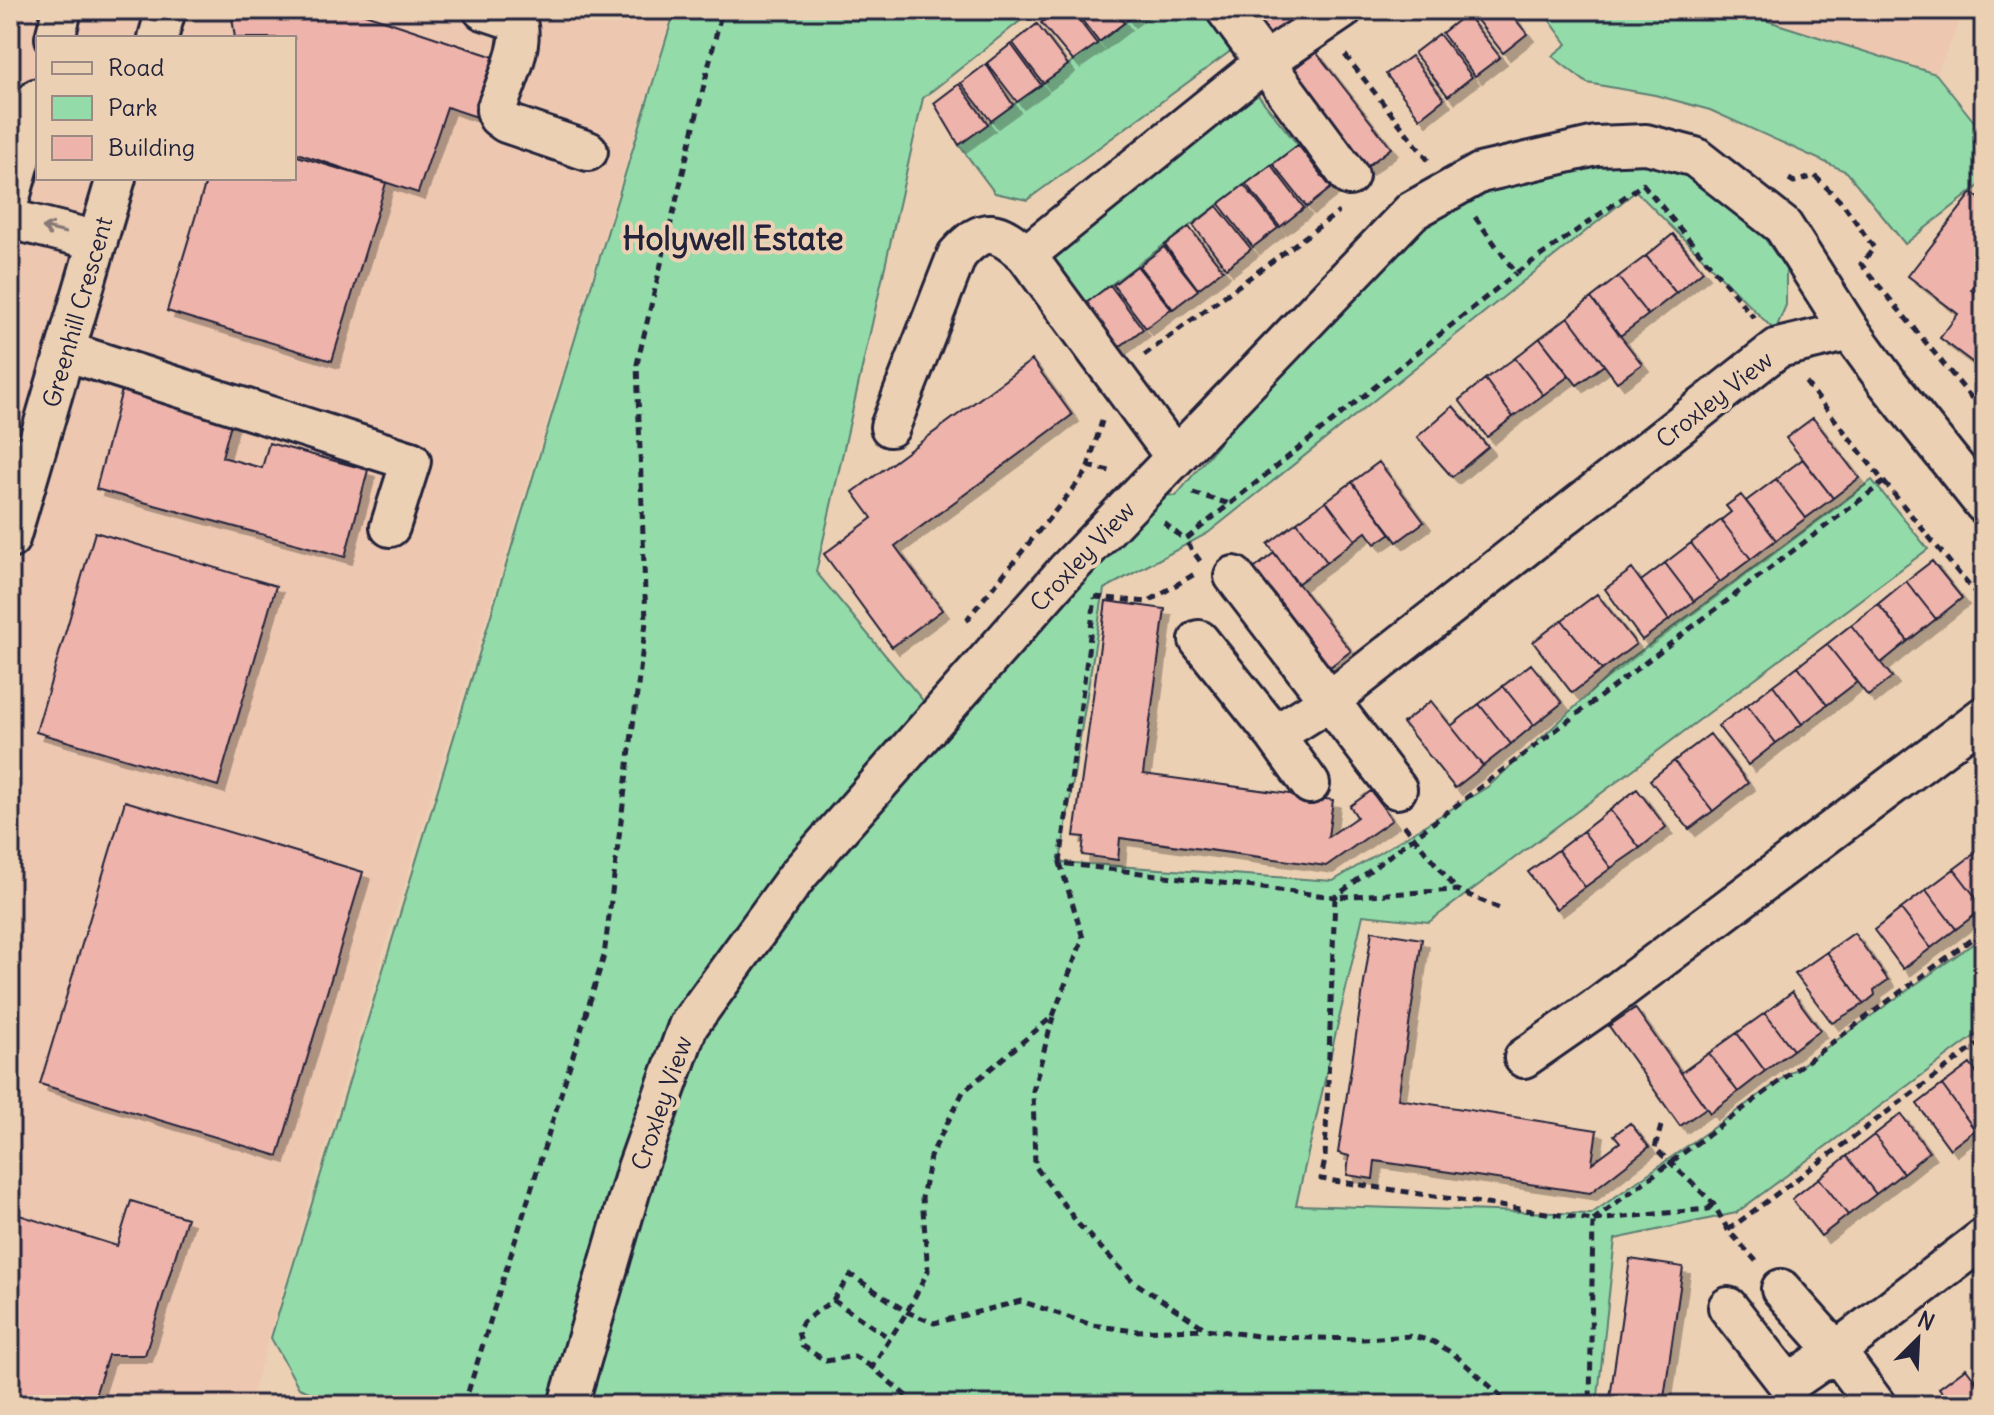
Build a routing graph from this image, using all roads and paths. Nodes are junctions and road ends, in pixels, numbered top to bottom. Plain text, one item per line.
1 (62, 10) edge
2 (166, 10) edge
3 (483, 10) edge
4 (722, 10) edge
5 (1226, 10) edge
6 (1331, 17) edge
7 (56, 36) edge
8 (159, 36) edge
9 (1265, 62) junction
10 (36, 105) edge
11 (588, 151) dead end
12 (1418, 169) dead end
13 (1442, 176) junction
14 (115, 180) edge
15 (1346, 193) joint
16 (10, 198) edge
17 (10, 219) edge
18 (98, 241) junction
19 (1026, 255) junction
20 (1516, 273) junction
21 (1850, 331) junction
22 (1778, 348) junction
23 (65, 351) junction
24 (1116, 376) junction
25 (890, 427) dead end
26 (1175, 457) junction
27 (1884, 482) junction
28 (1984, 504) edge
29 (390, 527) dead end
30 (1104, 532) junction
31 (10, 539) edge
32 (1234, 576) dead end
33 (1095, 597) junction
34 (1984, 604) edge
35 (1199, 640) dead end
36 (997, 649) junction
37 (1328, 702) junction
38 (1984, 716) edge
39 (1275, 735) junction
40 (1310, 784) dead end
41 (1397, 789) joint
42 (1415, 836) junction
43 (1060, 863) junction
44 (1457, 890) junction
45 (1335, 897) junction
46 (1499, 908) dead end
47 (1984, 930) edge
48 (1053, 1016) junction
49 (1984, 1040) edge
50 (1524, 1058) dead end
51 (1661, 1126) dead end
52 (1670, 1164) junction
53 (1713, 1203) junction
54 (1593, 1220) junction
55 (1728, 1230) junction
56 (1984, 1238) edge
57 (1781, 1289) joint
58 (833, 1300) junction
59 (1728, 1307) dead end
60 (907, 1312) junction
61 (1206, 1329) junction
62 (885, 1335) dead end
63 (1836, 1351) junction
64 (872, 1367) junction
65 (1797, 1394) edge
66 (464, 1405) edge
67 (568, 1405) edge
68 (917, 1405) edge
69 (1511, 1405) edge
70 (1590, 1405) edge
71 (1876, 1405) edge

1 - 7 street
2 - 8 street
3 - 11 street
4 - 66 path
5 - 9 street
6 - 9 street
6 - 13 path
9 - 15 street
9 - 19 street
10 - 16 street
12 - 13 path
13 - 20 path
13 - 21 street, Croxley View
13 - 26 street, Croxley View
14 - 18 street, Greenhill Crescent
15 - 24 path
18 -> 17 street
18 - 23 street, Greenhill Crescent
19 - 24 street
19 - 25 street
20 - 22 path
20 - 33 path
21 - 22 street, Croxley View
21 - 28 street, Croxley View
22 - 27 path
22 - 37 street, Croxley View
23 - 29 street
23 - 31 street, Greenhill Crescent
24 - 26 street
24 - 36 path
26 - 30 street, Croxley View
27 - 34 path
27 - 42 path
30 - 33 path
30 - 36 street, Croxley View
32 - 37 street
33 - 43 path
35 - 39 street
36 - 67 street, Croxley View
37 - 39 street, Croxley View
37 - 41 street
38 - 50 street
39 - 40 street
41 - 42 path
42 - 44 path
42 - 45 path
43 - 45 path
43 - 48 path
44 - 45 path
44 - 46 path
45 - 54 path
47 - 52 path
48 - 60 path
48 - 61 path
49 - 55 path
51 - 52 path
52 - 53 path
52 - 54 path
53 - 54 path
53 - 55 path
54 - 70 path
55 - 57 path
56 - 63 street
57 - 63 street
58 - 60 path
58 - 62 path
58 - 64 path
59 - 65 street
60 - 61 path
60 - 64 path
61 - 69 path
63 - 65 street
63 - 71 street
64 - 68 path

